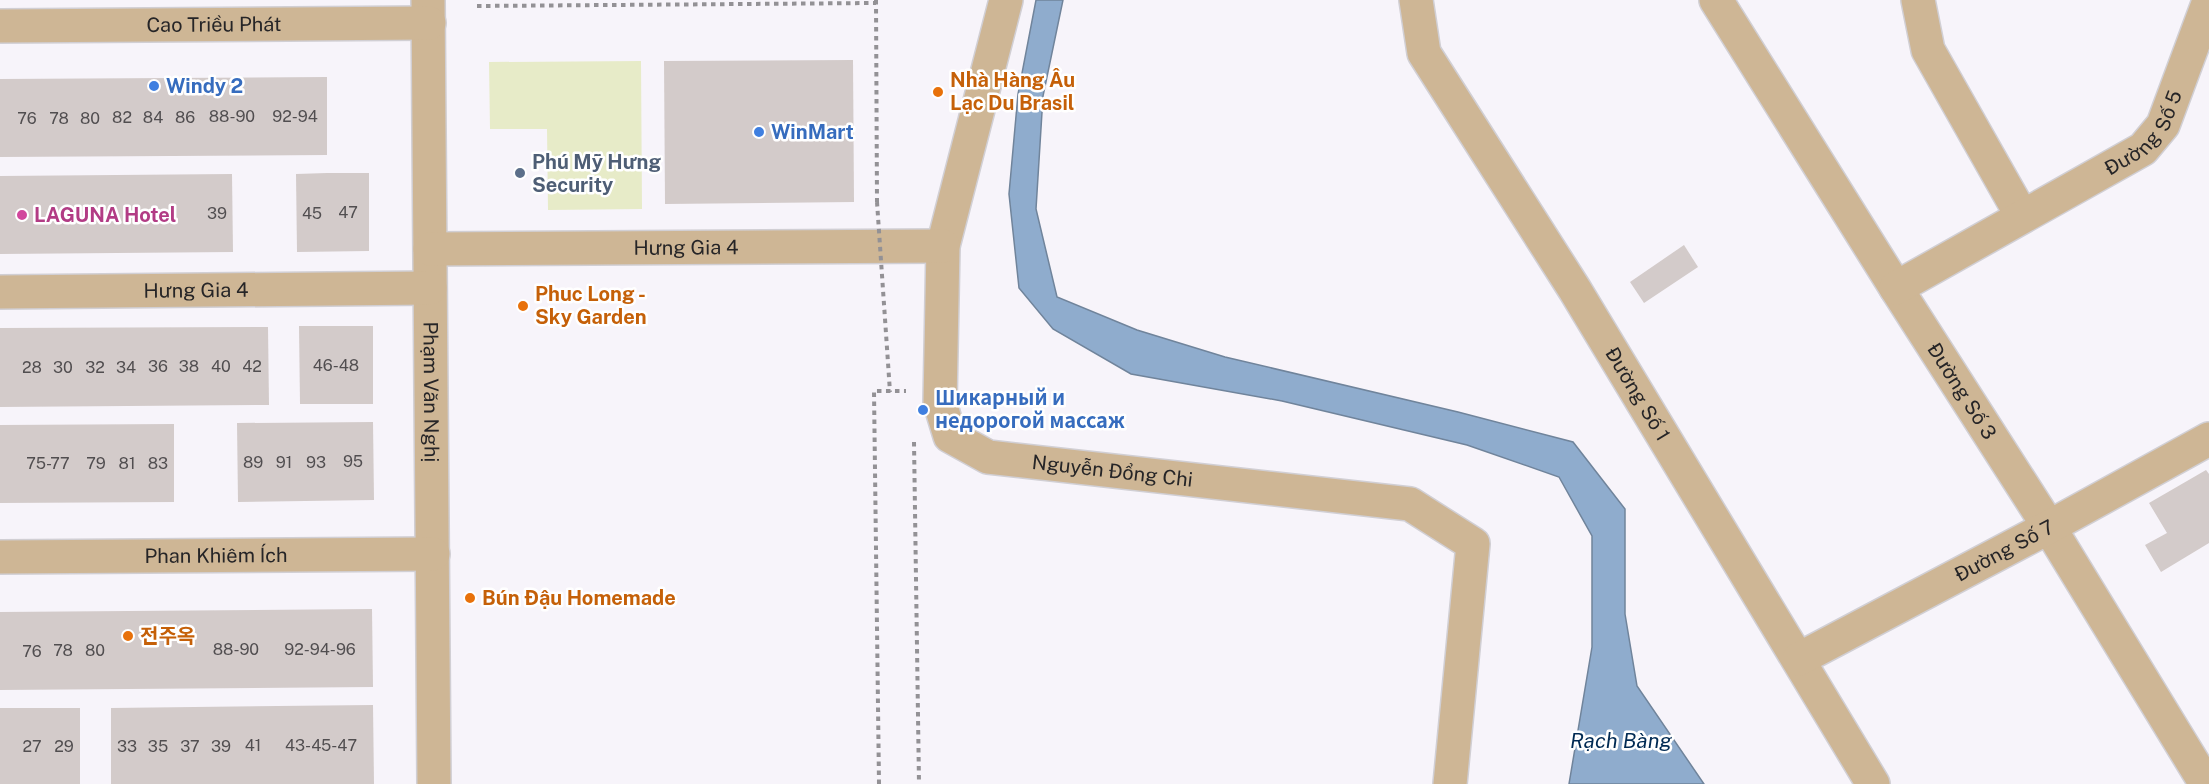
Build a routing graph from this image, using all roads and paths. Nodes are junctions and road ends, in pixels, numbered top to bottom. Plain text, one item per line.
1 (1006, 0) edge
2 (1416, 0) edge
3 (1716, 0) edge
4 (1918, 0) edge
5 (876, 1) edge
6 (2209, 1) edge
7 (477, 6) dead end
8 (428, 11) edge
9 (0, 26) edge
10 (2022, 216) junction
11 (943, 246) junction
12 (430, 249) junction
13 (430, 288) junction
14 (1896, 288) junction
15 (0, 291) edge
16 (914, 391) dead end
17 (890, 392) junction
18 (914, 438) dead end
19 (2209, 440) edge
20 (2049, 527) junction
21 (432, 554) junction
22 (0, 557) edge
23 (1799, 659) junction
24 (434, 784) edge
25 (879, 784) edge
26 (919, 784) edge
27 (1450, 784) edge
28 (1873, 784) edge
29 (2206, 784) edge

1 - 11 street, Nguyễn Đổng Chi
2 - 23 street, Đường Số 1
3 - 14 street, Đường Số 3
4 - 10 street
5 - 7 path
5 - 17 path, bridge
6 - 10 street, Đường Số 5
8 - 9 street, Cao Triều Phát
8 - 12 street, Phạm Văn Nghị
10 - 14 street, Đường Số 5
11 - 12 street, Hưng Gia 4
11 - 27 street, Nguyễn Đổng Chi
12 - 13 street, Phạm Văn Nghị
13 - 15 street, Hưng Gia 4
13 - 21 street, Phạm Văn Nghị
14 - 20 street, Đường Số 3
16 - 17 path
17 - 25 path
18 - 26 path
19 - 20 street, Đường Số 7
20 - 23 street, Đường Số 7
20 - 29 street, Đường Số 3
21 - 22 street, Phan Khiêm Ích
21 - 24 street, Phạm Văn Nghị
23 - 28 street, Đường Số 1

